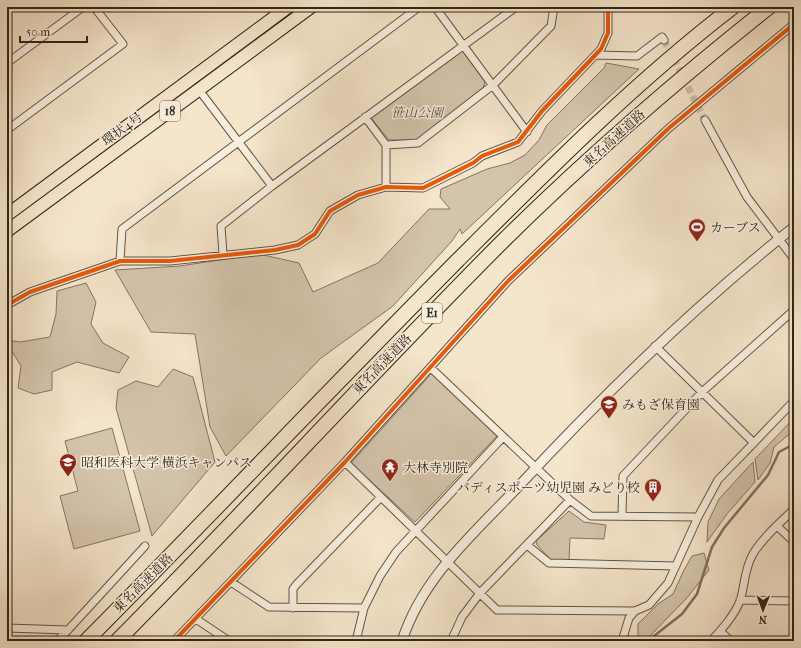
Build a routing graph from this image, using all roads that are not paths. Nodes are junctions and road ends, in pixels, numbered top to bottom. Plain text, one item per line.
1 (83, 7) edge
2 (94, 7) edge
3 (288, 7) edge
4 (311, 7) edge
5 (418, 7) edge
6 (435, 7) edge
7 (516, 7) edge
8 (554, 7) edge
9 (608, 7) edge
10 (733, 7) edge
11 (768, 7) edge
12 (794, 24) edge
13 (664, 40) dead end
14 (463, 44) junction
15 (596, 55) junction
16 (7, 63) edge
17 (493, 85) junction
18 (199, 90) junction
19 (365, 117) junction
20 (705, 120) tunnel mouth
21 (7, 130) edge
22 (527, 132) junction
23 (238, 142) junction
24 (386, 145) junction
25 (272, 186) junction
26 (386, 187) junction
27 (7, 215) edge
28 (794, 227) edge
29 (7, 231) edge
30 (778, 239) junction
31 (223, 254) junction
32 (794, 259) edge
33 (120, 261) junction
34 (7, 305) edge
35 (794, 310) edge
36 (655, 346) junction
37 (431, 368) junction
38 (702, 392) junction
39 (794, 401) edge
40 (503, 437) junction
41 (753, 442) junction
42 (345, 462) junction
43 (536, 467) junction
44 (381, 497) junction
45 (570, 500) junction
46 (794, 509) edge
47 (622, 516) junction
48 (698, 517) junction
49 (777, 526) junction
50 (415, 530) junction
51 (794, 542) edge
52 (527, 545) junction
53 (145, 546) dead end
54 (448, 562) junction
55 (676, 566) junction
56 (231, 582) junction
57 (480, 593) junction
58 (740, 600) junction
59 (794, 601) edge
60 (293, 608) junction
61 (364, 608) junction
62 (635, 611) junction
63 (196, 619) junction
64 (7, 628) edge
65 (68, 630) junction
66 (720, 631) junction
67 (57, 641) edge
68 (86, 641) edge
69 (117, 641) edge
70 (174, 641) edge
71 (229, 641) edge
72 (356, 641) edge
73 (402, 641) edge
74 (452, 641) edge
75 (622, 641) edge
76 (711, 641) edge
77 (731, 641) edge

1 - 16 street
2 - 21 street
3 - 27 main road, 環状4号 / 18
4 - 18 main road, 環状4号 / 18
5 - 23 street
6 - 14 street
7 - 14 street
8 - 17 street
9 - 15 street
10 - 68 highway, 東名高速道路 / E1
11 - 69 highway, 東名高速道路 / E1
12 - 37 street
13 - 15 street
14 - 17 street
14 - 19 street
15 - 22 street
17 - 22 street
17 - 24 street
18 - 23 street
18 - 29 main road, 環状4号 / 18
19 - 24 street
19 - 25 street
20 - 30 street
22 - 26 street
23 - 25 street
23 - 33 street
24 - 26 street
25 - 31 street
26 - 31 street
28 - 30 street
30 - 32 street
30 - 36 street
31 - 33 street
33 - 34 street
35 - 38 street
36 - 38 street
36 - 43 street
37 - 40 street
37 - 42 street
38 - 41 street
38 - 47 street
39 - 41 street
40 - 43 street
40 - 50 street
41 - 48 street
42 - 44 street
42 - 56 street
43 - 45 street
43 - 54 street
44 - 50 street
44 - 60 street
45 - 47 street
45 - 52 street
46 - 49 street
47 - 48 street
48 - 55 street
49 - 51 street
49 - 58 street
50 - 54 street
50 - 61 street
52 - 55 street
52 - 57 street
53 - 65 street
54 - 57 street
54 - 73 street
55 - 62 street
56 - 60 street
56 - 63 street
57 - 62 street
57 - 74 street
58 - 59 street
58 - 66 street
60 - 61 street
61 - 72 street
62 - 75 street
63 - 70 street
63 - 71 street
64 - 65 street
65 - 67 street
66 - 76 street
66 - 77 street

